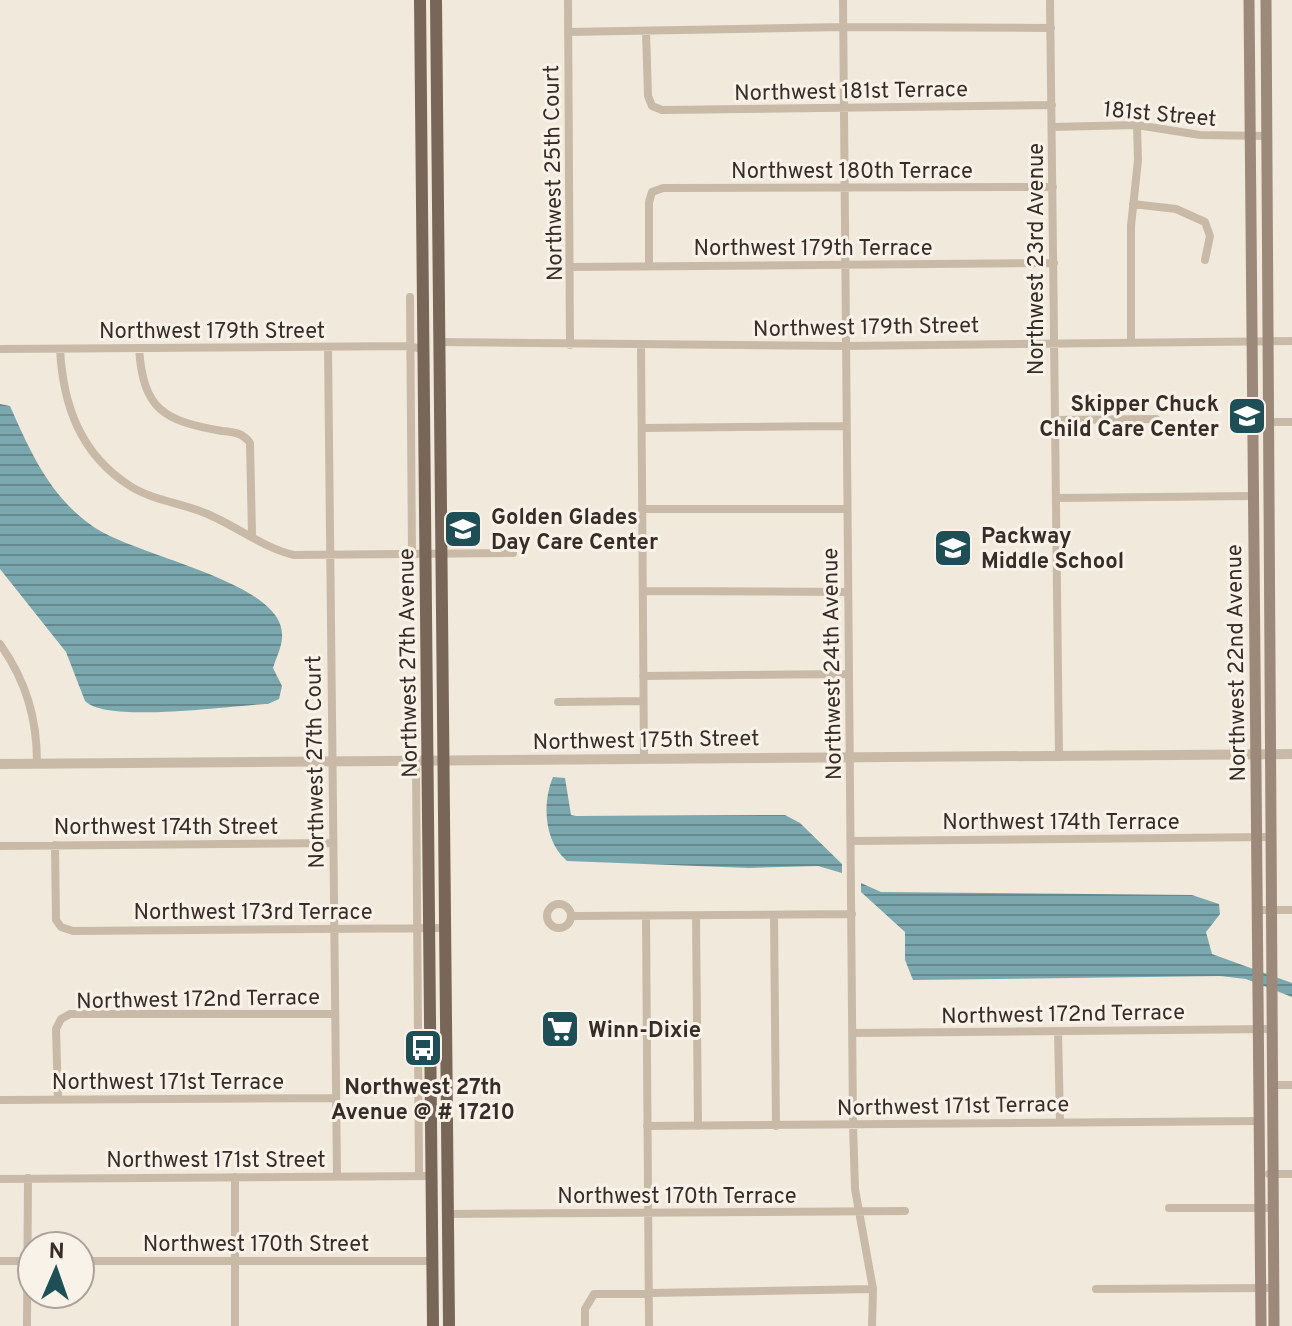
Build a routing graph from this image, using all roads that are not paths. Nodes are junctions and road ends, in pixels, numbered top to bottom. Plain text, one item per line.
1 (420, 0) edge
2 (436, 0) edge
3 (568, 0) edge
4 (843, 0) edge
5 (1050, 0) edge
6 (1249, 0) edge
7 (1266, 0) edge
8 (843, 27) junction
9 (1051, 28) junction
10 (646, 31) junction
11 (568, 32) junction
12 (1250, 75) junction
13 (1266, 75) junction
14 (1052, 105) junction
15 (844, 108) junction
16 (1137, 125) junction
17 (1052, 127) junction
18 (1249, 136) junction
19 (1266, 136) junction
20 (422, 174) junction
21 (438, 174) junction
22 (845, 187) junction
23 (1053, 187) junction
24 (1133, 204) junction
25 (1205, 260) dead end
26 (1054, 263) junction
27 (845, 264) junction
28 (649, 266) junction
29 (572, 267) junction
30 (410, 297) dead end
31 (424, 318) junction
32 (1131, 340) junction
33 (1268, 340) junction
34 (1053, 341) junction
35 (1251, 341) junction
36 (1292, 341) edge
37 (440, 342) junction
38 (641, 344) junction
39 (570, 345) junction
40 (410, 346) junction
41 (846, 346) junction
42 (328, 347) junction
43 (139, 348) junction
44 (0, 349) edge
45 (60, 349) junction
46 (424, 350) junction
47 (440, 372) junction
48 (1156, 419) dead end
49 (1054, 420) junction
50 (1251, 422) junction
51 (1268, 422) junction
52 (1292, 422) edge
53 (846, 426) junction
54 (643, 428) junction
55 (1252, 496) junction
56 (1056, 498) junction
57 (642, 509) junction
58 (847, 509) junction
59 (252, 534) junction
60 (412, 553) junction
61 (426, 553) junction
62 (442, 553) junction
63 (513, 553) dead end
64 (330, 554) junction
65 (643, 591) junction
66 (848, 592) junction
67 (0, 644) edge
68 (849, 674) junction
69 (643, 676) junction
70 (643, 701) junction
71 (558, 702) dead end
72 (1258, 754) junction
73 (1271, 754) junction
74 (1292, 754) edge
75 (1059, 757) junction
76 (850, 758) junction
77 (644, 759) junction
78 (332, 761) junction
79 (422, 762) junction
80 (444, 762) junction
81 (37, 763) junction
82 (0, 764) edge
83 (1264, 837) junction
84 (852, 841) junction
85 (333, 843) junction
86 (55, 845) junction
87 (0, 846) edge
88 (1259, 910) junction
89 (1272, 910) junction
90 (1292, 910) edge
91 (852, 914) junction
92 (774, 915) junction
93 (571, 916) dead end
94 (696, 916) junction
95 (646, 917) junction
96 (334, 928) junction
97 (424, 928) junction
98 (446, 928) junction
99 (335, 1014) junction
100 (1260, 1029) junction
101 (1273, 1029) junction
102 (1058, 1031) junction
103 (854, 1033) junction
104 (431, 1070) junction
105 (447, 1070) junction
106 (1273, 1085) junction
107 (1292, 1085) edge
108 (336, 1098) junction
109 (58, 1099) junction
110 (0, 1100) edge
111 (1260, 1121) junction
112 (1060, 1122) junction
113 (853, 1124) junction
114 (647, 1126) junction
115 (698, 1126) junction
116 (776, 1126) junction
117 (1261, 1174) junction
118 (1274, 1174) junction
119 (1292, 1174) edge
120 (337, 1176) junction
121 (235, 1177) junction
122 (28, 1178) junction
123 (0, 1179) edge
124 (428, 1179) junction
125 (1169, 1208) dead end
126 (1274, 1208) junction
127 (1261, 1209) junction
128 (905, 1211) dead end
129 (861, 1212) junction
130 (648, 1213) junction
131 (448, 1214) junction
132 (29, 1230) edge
133 (96, 1261) edge
134 (235, 1261) junction
135 (433, 1261) junction
136 (1261, 1287) junction
137 (1275, 1288) junction
138 (873, 1289) junction
139 (1096, 1289) dead end
140 (649, 1292) junction
141 (433, 1312) junction
142 (235, 1326) edge
143 (433, 1326) edge
144 (440, 1326) edge
145 (449, 1326) edge
146 (585, 1326) edge
147 (649, 1326) edge
148 (872, 1326) edge
149 (1261, 1326) edge
150 (1274, 1326) edge

1 - 20 main road, Northwest 27th Avenue
2 - 21 main road, Northwest 27th Avenue
3 - 11 street, Northwest 25th Court
4 - 8 street, Northwest 24th Avenue
5 - 9 street, Northwest 23rd Avenue
6 - 12 main road, Northwest 22nd Avenue
7 - 13 main road, Northwest 22nd Avenue
8 - 9 street
8 - 10 street
8 - 15 street, Northwest 24th Avenue
9 - 14 street, Northwest 23rd Avenue
10 - 11 street
10 - 15 street, Northwest 181st Terrace
11 - 29 street, Northwest 25th Court
12 - 13 main road
12 - 18 main road, Northwest 22nd Avenue
13 - 19 main road, Northwest 22nd Avenue
14 - 15 street, Northwest 181st Terrace
14 - 17 street, Northwest 23rd Avenue
15 - 22 street, Northwest 24th Avenue
16 - 17 street, 181st Street
16 - 18 street, 181st Street
16 - 24 street
17 - 23 street, Northwest 23rd Avenue
18 - 19 street, 181st Street
18 - 35 main road, Northwest 22nd Avenue
19 - 33 main road, Northwest 22nd Avenue
20 - 21 main road
20 - 31 main road, Northwest 27th Avenue
21 - 37 main road, Northwest 27th Avenue
22 - 23 street, Northwest 180th Terrace
22 - 27 street, Northwest 24th Avenue
22 - 28 street, Northwest 180th Terrace
23 - 26 street, Northwest 23rd Avenue
24 - 25 street
24 - 32 street
26 - 27 street, Northwest 179th Terrace
26 - 34 street, Northwest 23rd Avenue
27 - 28 street, Northwest 179th Terrace
27 - 41 street, Northwest 24th Avenue
28 - 29 street, Northwest 179th Terrace
29 - 39 street, Northwest 25th Court
30 - 40 street
31 - 37 main road
31 - 46 main road, Northwest 27th Avenue
32 - 34 street, Northwest 179th Street
32 - 35 street, Northwest 179th Street
33 - 35 street, Northwest 179th Street
33 - 36 street, Northwest 179th Street
33 - 51 main road, Northwest 22nd Avenue
34 - 41 street, Northwest 179th Street
34 - 49 street, Northwest 23rd Avenue
35 - 50 main road, Northwest 22nd Avenue
37 - 39 street, Northwest 179th Street
37 - 47 main road, Northwest 27th Avenue
38 - 39 street, Northwest 179th Street
38 - 41 street, Northwest 179th Street
38 - 54 street
40 - 42 street, Northwest 179th Street
40 - 46 street, Northwest 179th Street
40 - 60 street
41 - 53 street, Northwest 24th Avenue
42 - 43 street, Northwest 179th Street
42 - 64 street, Northwest 27th Court
43 - 45 street, Northwest 179th Street
43 - 59 street
44 - 45 street, Northwest 179th Street
45 - 59 street
46 - 47 main road
46 - 61 main road, Northwest 27th Avenue
47 - 62 main road, Northwest 27th Avenue
48 - 49 street
49 - 56 street, Northwest 23rd Avenue
50 - 51 street
50 - 55 main road, Northwest 22nd Avenue
51 - 52 street
51 - 73 main road, Northwest 22nd Avenue
53 - 54 street
53 - 58 street, Northwest 24th Avenue
54 - 57 street
55 - 56 street
55 - 72 main road, Northwest 22nd Avenue
56 - 75 street, Northwest 23rd Avenue
57 - 58 street
57 - 65 street
58 - 66 street, Northwest 24th Avenue
59 - 64 street
60 - 61 street
60 - 64 street
61 - 62 street
61 - 79 main road, Northwest 27th Avenue
62 - 63 street
62 - 80 main road, Northwest 27th Avenue
64 - 78 street, Northwest 27th Court
65 - 66 street
65 - 69 street
66 - 68 street, Northwest 24th Avenue
67 - 81 street
68 - 69 street
68 - 76 street, Northwest 24th Avenue
69 - 70 street
70 - 71 street
70 - 77 street
72 - 73 street, Northwest 175th Street
72 - 75 street, Northwest 175th Street
72 - 83 main road, Northwest 22nd Avenue
73 - 74 street, Northwest 175th Street
73 - 83 main road, Northwest 22nd Avenue
75 - 76 street, Northwest 175th Street
76 - 77 street, Northwest 175th Street
76 - 84 street, Northwest 24th Avenue
77 - 80 street, Northwest 175th Street
78 - 79 street, Northwest 175th Street
78 - 81 street, Northwest 175th Street
78 - 85 street, Northwest 27th Court
79 - 80 street, Northwest 175th Street
79 - 97 main road, Northwest 27th Avenue
80 - 98 main road, Northwest 27th Avenue
81 - 82 street, Northwest 175th Street
83 - 84 street, Northwest 174th Terrace
83 - 88 main road, Northwest 22nd Avenue
83 - 89 main road, Northwest 22nd Avenue
84 - 91 street, Northwest 24th Avenue
85 - 86 street, Northwest 174th Street
85 - 96 street, Northwest 27th Court
86 - 87 street, Northwest 174th Street
86 - 96 street, Northwest 173rd Terrace
88 - 89 street
88 - 100 main road, Northwest 22nd Avenue
89 - 90 street
89 - 101 main road, Northwest 22nd Avenue
91 - 92 street
91 - 103 street, Northwest 24th Avenue
92 - 94 street
92 - 116 street
93 - 95 street
94 - 95 street
94 - 115 street
95 - 114 street
96 - 97 street, Northwest 173rd Terrace
96 - 99 street, Northwest 27th Court
97 - 98 street, Northwest 173rd Terrace
97 - 104 main road, Northwest 27th Avenue
97 - 124 street
98 - 105 main road, Northwest 27th Avenue
99 - 108 street, Northwest 27th Court
99 - 109 street, Northwest 172nd Terrace
100 - 101 street, Northwest 172nd Terrace
100 - 102 street, Northwest 172nd Terrace
100 - 111 main road, Northwest 22nd Avenue
101 - 106 main road, Northwest 22nd Avenue
102 - 103 street, Northwest 172nd Terrace
102 - 112 street
103 - 113 street, Northwest 24th Avenue
104 - 105 main road
104 - 124 main road, Northwest 27th Avenue
105 - 131 main road, Northwest 27th Avenue
106 - 107 street
106 - 118 main road, Northwest 22nd Avenue
108 - 109 street, Northwest 171st Terrace
108 - 120 street, Northwest 27th Court
109 - 110 street, Northwest 171st Terrace
111 - 112 street, Northwest 171st Terrace
111 - 117 main road, Northwest 22nd Avenue
112 - 113 street, Northwest 171st Terrace
113 - 116 street, Northwest 171st Terrace
113 - 129 street, Northwest 24th Avenue
114 - 115 street, Northwest 171st Terrace
114 - 130 street
115 - 116 street, Northwest 171st Terrace
117 - 118 street
117 - 127 main road, Northwest 22nd Avenue
118 - 119 street
118 - 126 main road, Northwest 22nd Avenue
120 - 121 street, Northwest 171st Street
120 - 124 street, Northwest 171st Street
121 - 122 street, Northwest 171st Street
121 - 134 street
122 - 123 street, Northwest 171st Street
122 - 132 street
124 - 131 main road
124 - 135 main road, Northwest 27th Avenue
125 - 127 street
126 - 127 street
126 - 137 main road, Northwest 22nd Avenue
127 - 136 main road, Northwest 22nd Avenue
128 - 129 street, Northwest 170th Terrace
129 - 130 street, Northwest 170th Terrace
129 - 138 street, Northwest 24th Avenue
130 - 131 street, Northwest 170th Terrace
130 - 140 street
131 - 145 main road, Northwest 27th Avenue
133 - 134 street, Northwest 170th Street
134 - 135 street, Northwest 170th Street
134 - 142 street
135 - 141 main road, Northwest 27th Avenue
136 - 137 street
136 - 139 street
136 - 149 main road, Northwest 22nd Avenue
137 - 150 main road, Northwest 22nd Avenue
138 - 140 street
138 - 148 street, Northwest 24th Avenue
140 - 146 street
140 - 147 street
141 - 143 main road, Northwest 27th Avenue
141 - 144 main road

